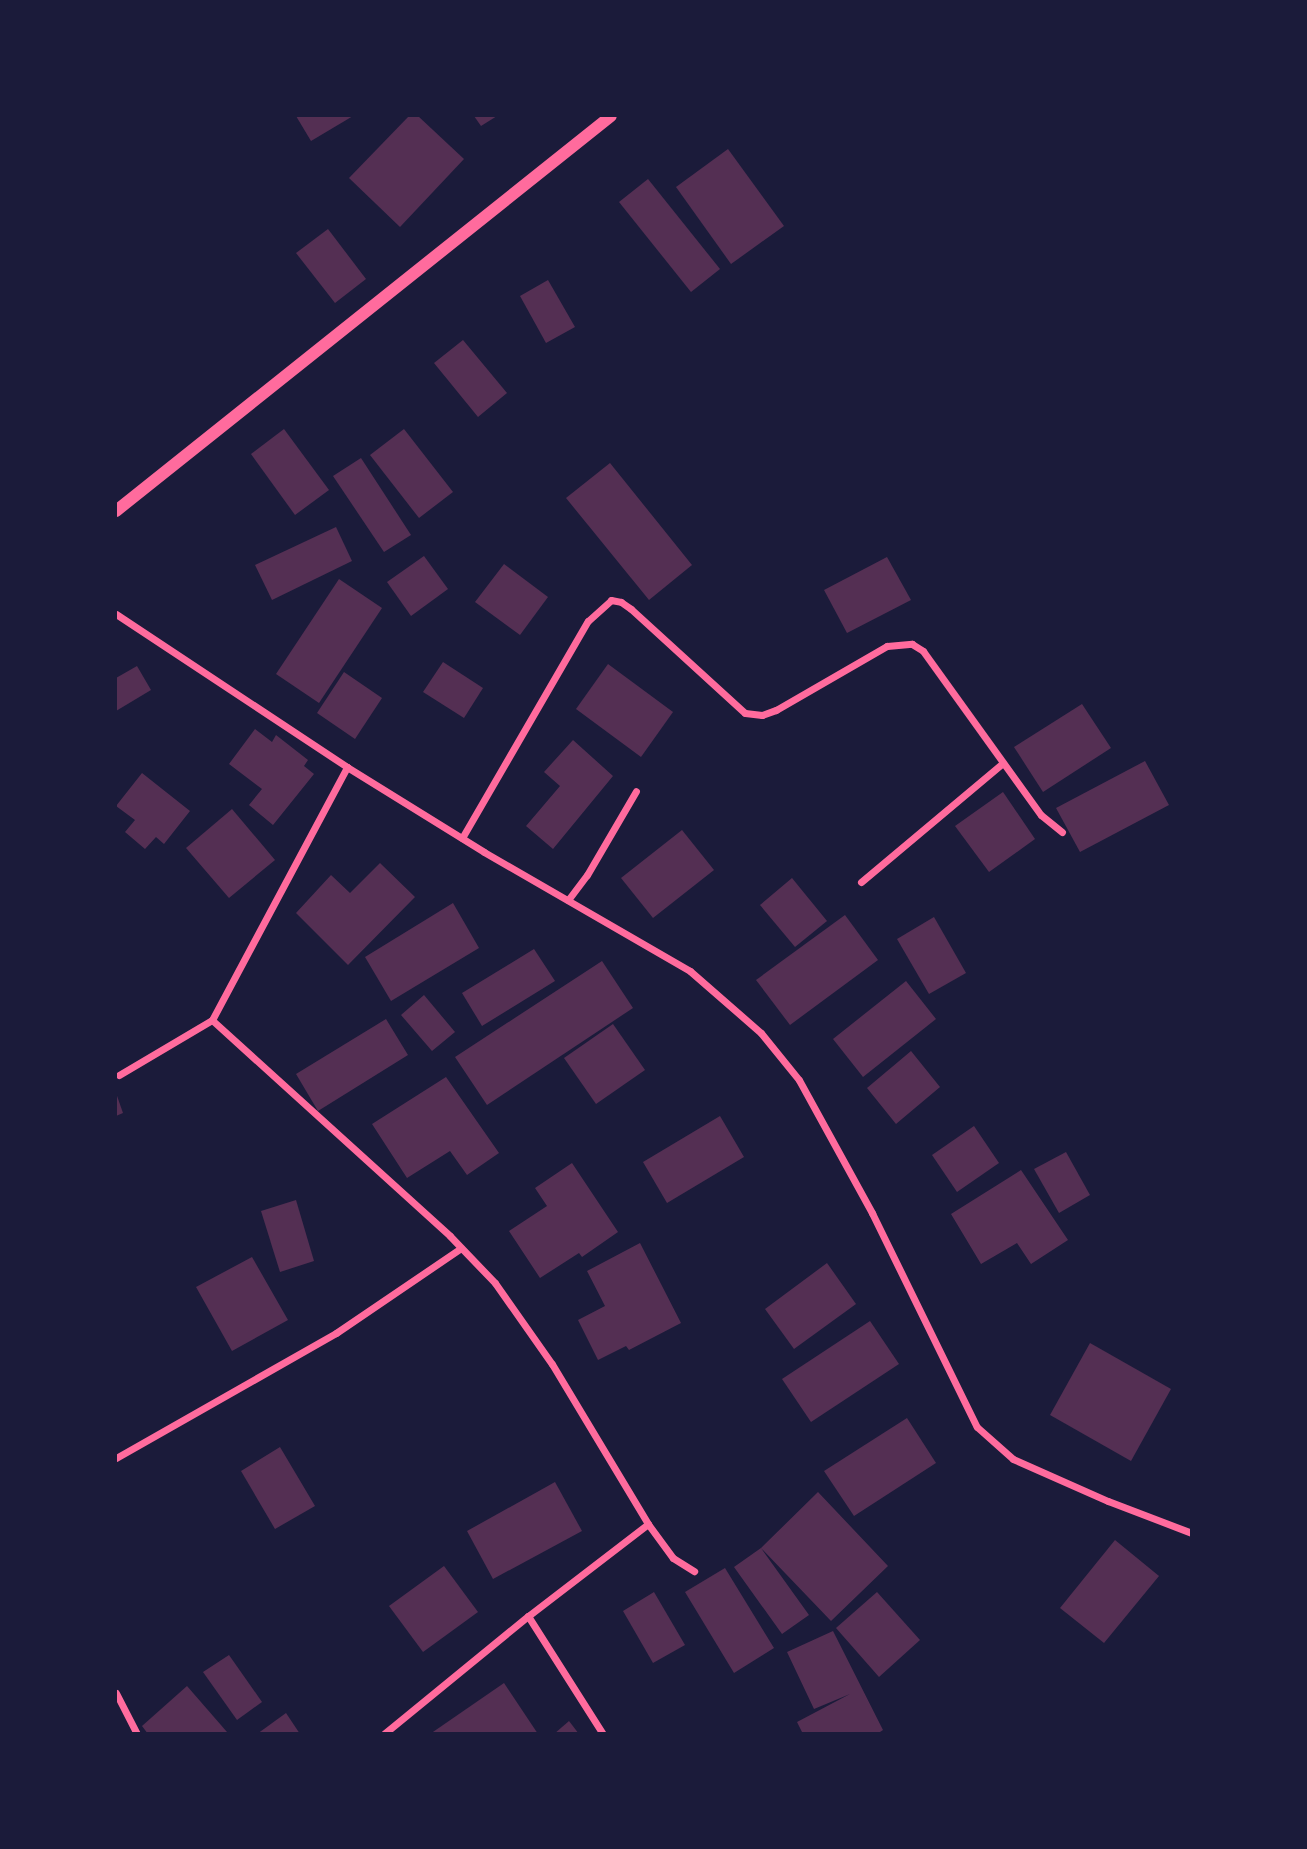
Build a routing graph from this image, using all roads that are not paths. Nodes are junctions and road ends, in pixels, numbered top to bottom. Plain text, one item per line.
1 (611, 116) edge
2 (116, 511) edge
3 (116, 614) edge
4 (1003, 763) junction
5 (347, 767) junction
6 (635, 790) dead end
7 (1062, 832) dead end
8 (462, 838) junction
9 (861, 882) dead end
10 (568, 900) junction
11 (212, 1020) junction
12 (119, 1075) dead end
13 (461, 1248) junction
14 (116, 1458) edge
15 (648, 1524) junction
16 (1192, 1532) edge
17 (694, 1571) dead end
18 (528, 1616) junction
19 (116, 1693) edge
20 (137, 1734) edge
21 (384, 1734) edge
22 (603, 1734) edge

1 - 2 street
3 - 5 street
4 - 7 street
4 - 8 street
4 - 9 street
5 - 8 street
5 - 11 street
6 - 10 street
8 - 10 street
10 - 16 street
11 - 12 street
11 - 13 street
13 - 14 street
13 - 15 street
15 - 17 street
15 - 18 street
18 - 21 street
18 - 22 street
19 - 20 street

